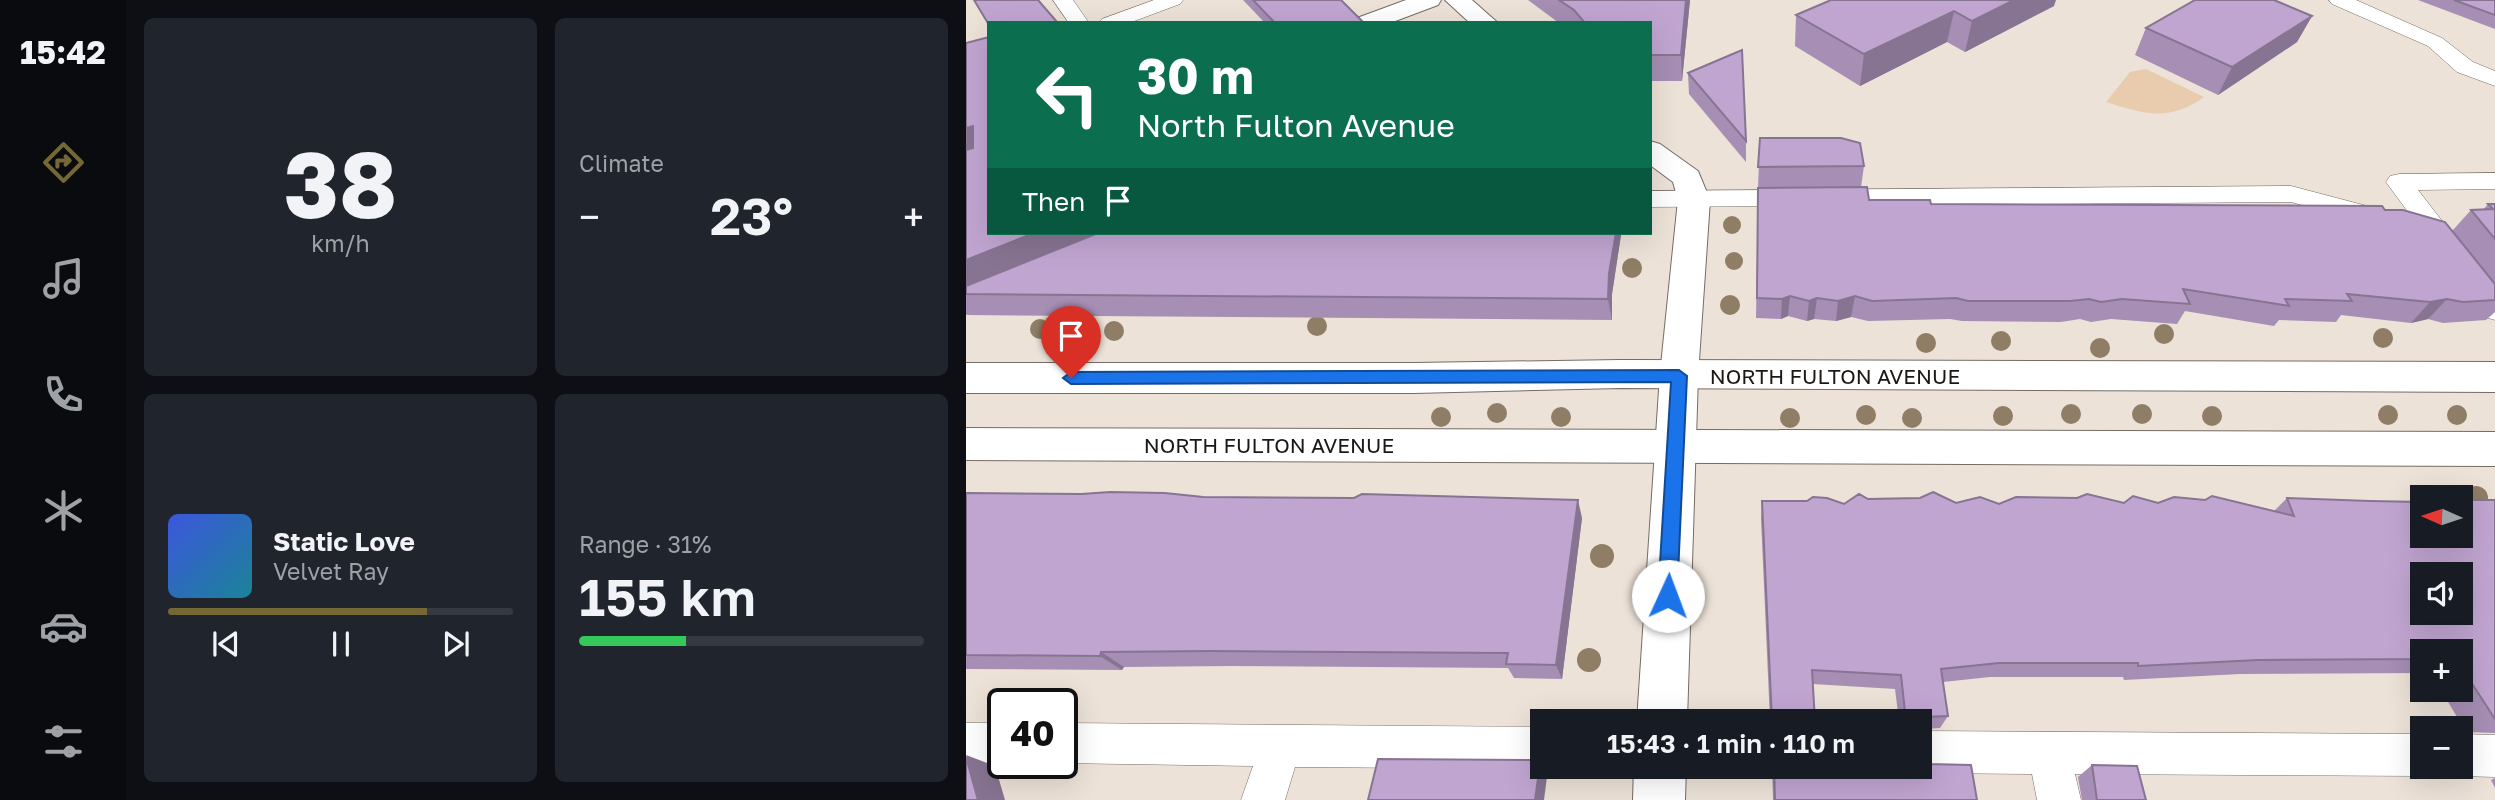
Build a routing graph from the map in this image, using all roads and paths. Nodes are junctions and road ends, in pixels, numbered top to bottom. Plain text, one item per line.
1 (1063, 0) edge
2 (1173, 0) edge
3 (1429, 0) edge
4 (1457, 0) edge
5 (2339, 0) edge
6 (1078, 21) edge
7 (1115, 21) edge
8 (1371, 21) edge
9 (1483, 21) edge
10 (2495, 79) edge
11 (1652, 152) edge
12 (2495, 181) edge
13 (1652, 199) edge
14 (1694, 200) junction
15 (2438, 234) junction
16 (2495, 310) edge
17 (1679, 376) junction
18 (2495, 377) edge
19 (966, 378) edge
20 (966, 444) edge
21 (1675, 448) junction
22 (2495, 449) edge
23 (1663, 709) edge
24 (966, 744) edge
25 (987, 744) edge
26 (1078, 744) edge
27 (1280, 746) junction
28 (1530, 748) edge
29 (1932, 751) edge
30 (2049, 752) junction
31 (2410, 755) edge
32 (2473, 755) edge
33 (2495, 756) edge
34 (1660, 779) edge
35 (1263, 800) edge
36 (1659, 800) edge
37 (2059, 800) edge

1 - 6 lane
2 - 7 lane
3 - 8 main road
4 - 9 main road
5 - 10 lane
11 - 14 main road
12 - 15 lane
13 - 14 lane
14 - 15 lane
14 - 17 main road
15 - 16 lane
17 - 18 main road, NORTH FULTON AVENUE
17 - 19 main road, NORTH FULTON AVENUE
17 - 21 main road
20 - 21 main road, NORTH FULTON AVENUE
21 - 22 main road, NORTH FULTON AVENUE
21 - 23 main road
24 - 25 lane
26 - 27 lane
27 - 28 lane
27 - 35 lane
29 - 30 lane
30 - 31 lane
30 - 37 lane
32 - 33 lane
34 - 36 main road

